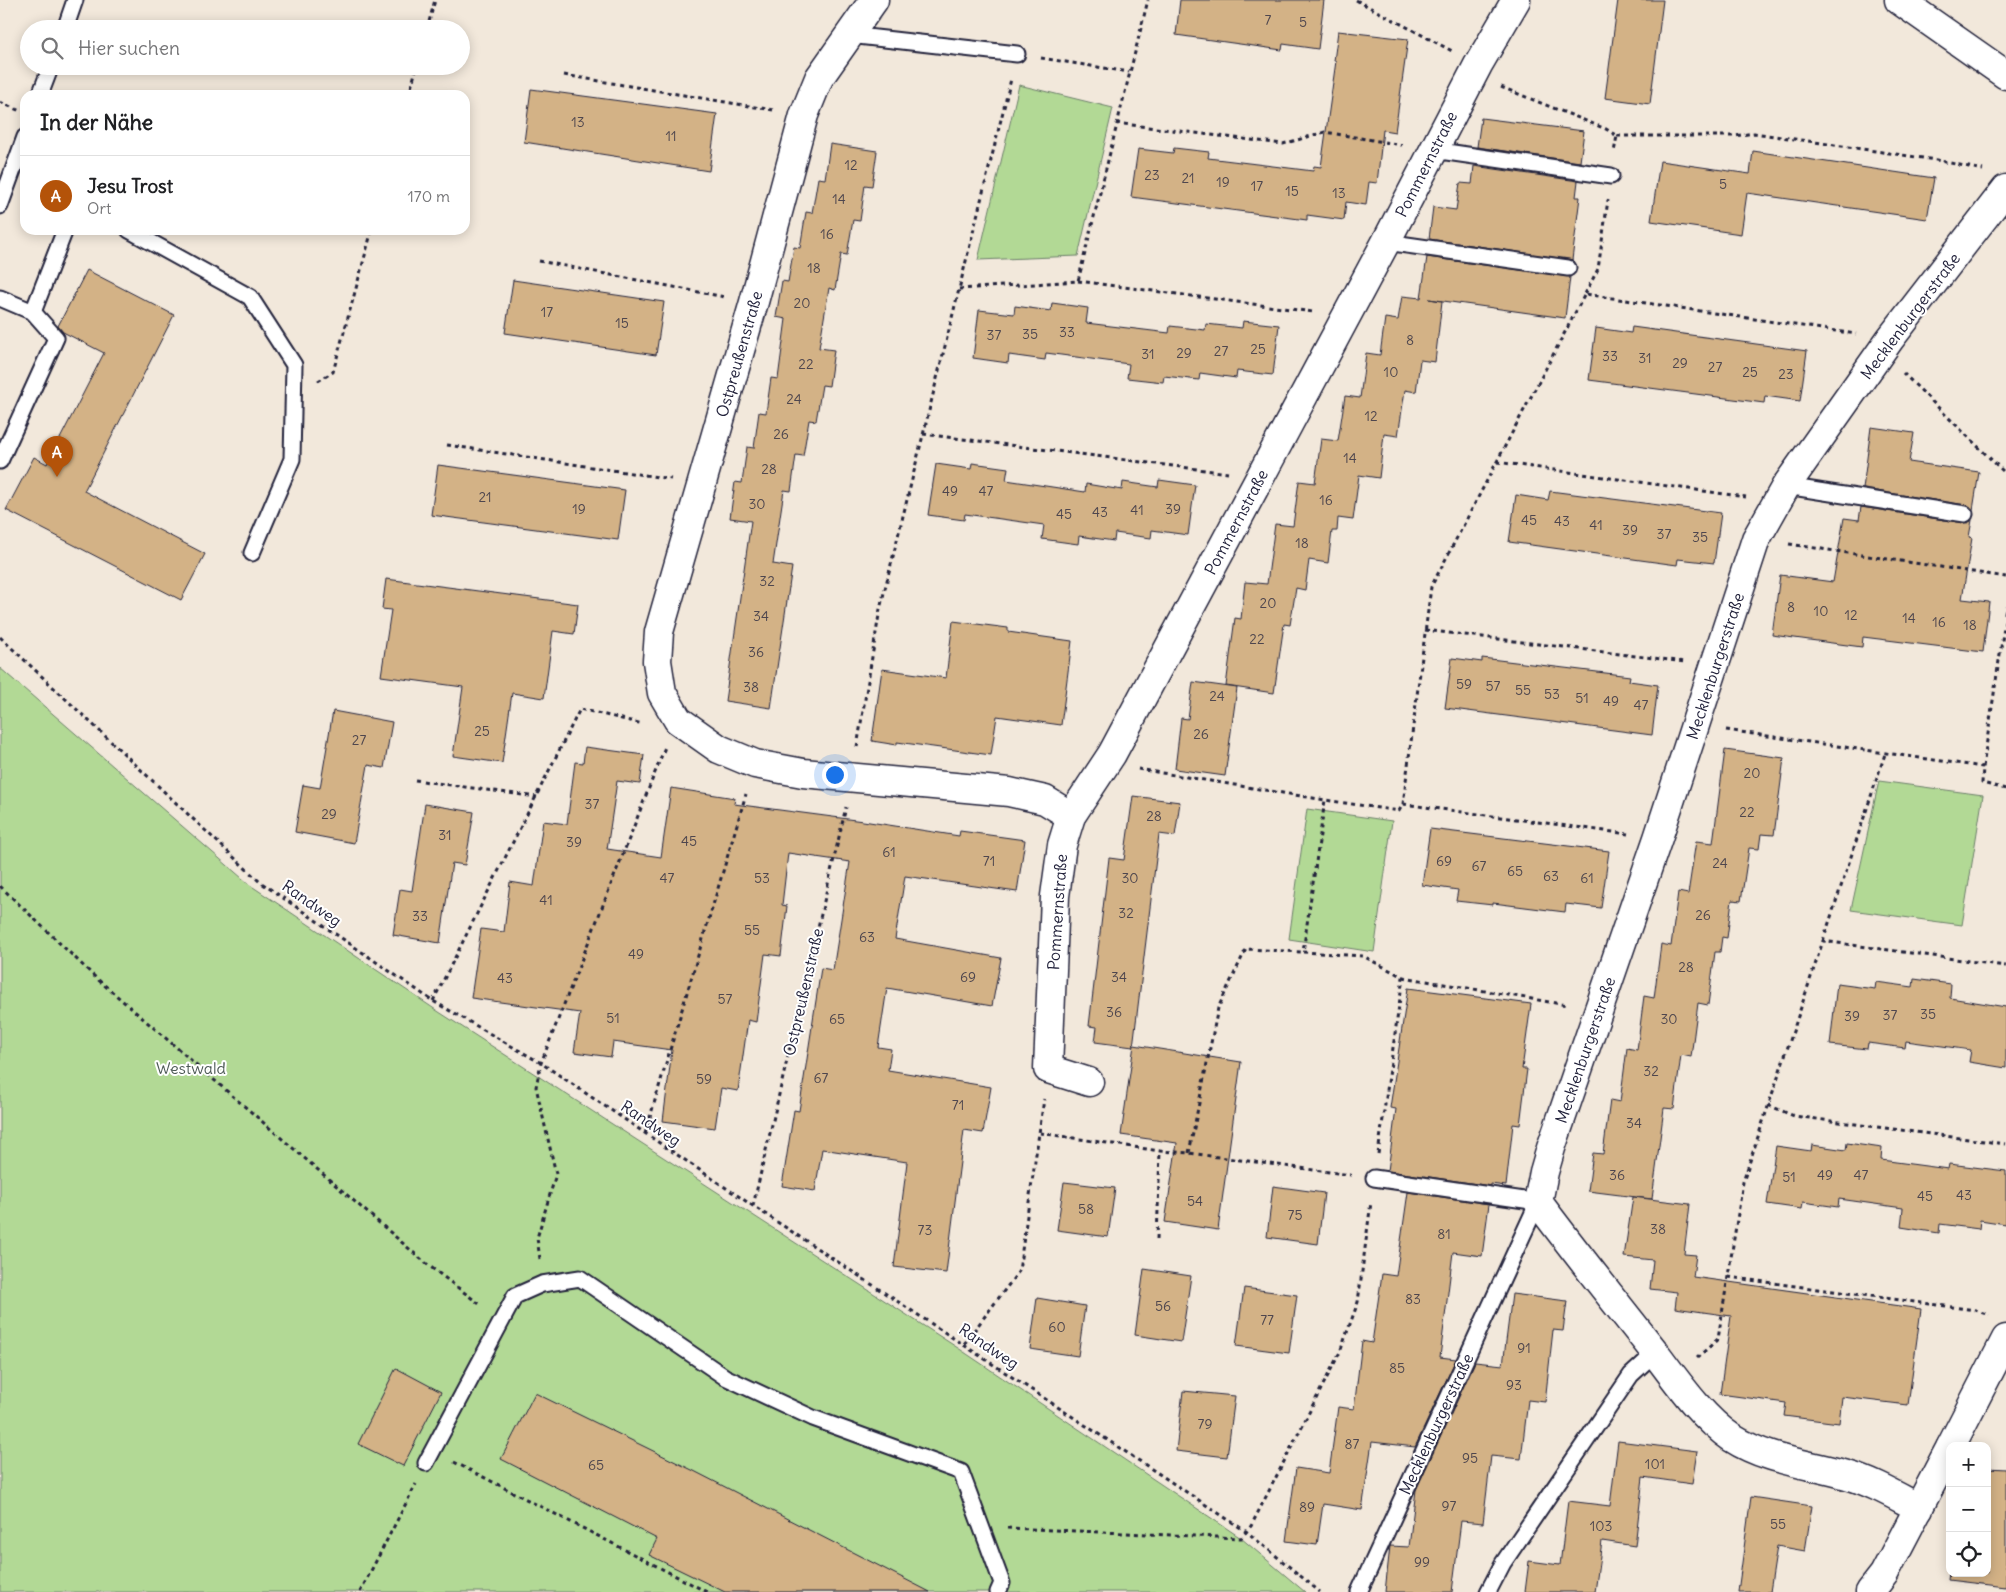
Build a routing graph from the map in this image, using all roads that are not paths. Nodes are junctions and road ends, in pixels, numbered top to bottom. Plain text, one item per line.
1 (75, 0) edge
2 (874, 0) edge
3 (1516, 0) edge
4 (1899, 0) edge
5 (68, 20) edge
6 (850, 35) junction
7 (1017, 54) road end
8 (48, 75) edge
9 (2006, 75) edge
10 (42, 90) edge
11 (1433, 150) junction
12 (20, 151) edge
13 (1611, 176) dead end
14 (1997, 180) edge
15 (0, 206) edge
16 (63, 235) edge
17 (138, 235) edge
18 (1386, 242) junction
19 (1568, 268) dead end
20 (0, 298) edge
21 (33, 312) junction
22 (6, 434) edge
23 (0, 461) edge
24 (1781, 494) junction
25 (1965, 514) dead end
26 (252, 553) dead end
27 (1071, 816) junction
28 (1089, 1082) dead end
29 (1374, 1178) road end
30 (1538, 1202) junction
31 (2006, 1339) edge
32 (1655, 1353) junction
33 (1953, 1442) edge
34 (1946, 1455) edge
35 (429, 1457) road end
36 (1919, 1508) junction
37 (998, 1592) edge
38 (1359, 1592) edge
39 (1488, 1592) edge
40 (1870, 1592) edge

1 - 5 lane
2 - 6 street, Ostpreußenstraße
3 - 11 street, Pommernstraße
4 - 9 street
6 - 7 lane
6 - 27 street, Ostpreußenstraße
8 - 10 lane
11 - 13 lane
11 - 18 street, Pommernstraße
12 - 15 lane
14 - 24 street, Mecklenburgerstraße
16 - 21 lane
17 - 26 lane
18 - 19 lane
18 - 27 street, Pommernstraße
20 - 21 lane
21 - 22 lane
22 - 23 lane
24 - 25 lane
24 - 30 street, Mecklenburgerstraße
27 - 28 street, Pommernstraße
29 - 30 lane
30 - 32 street
30 - 38 lane, Mecklenburgerstraße
31 - 33 street
32 - 36 street
32 - 39 lane
34 - 36 street
35 - 37 lane
36 - 40 street

